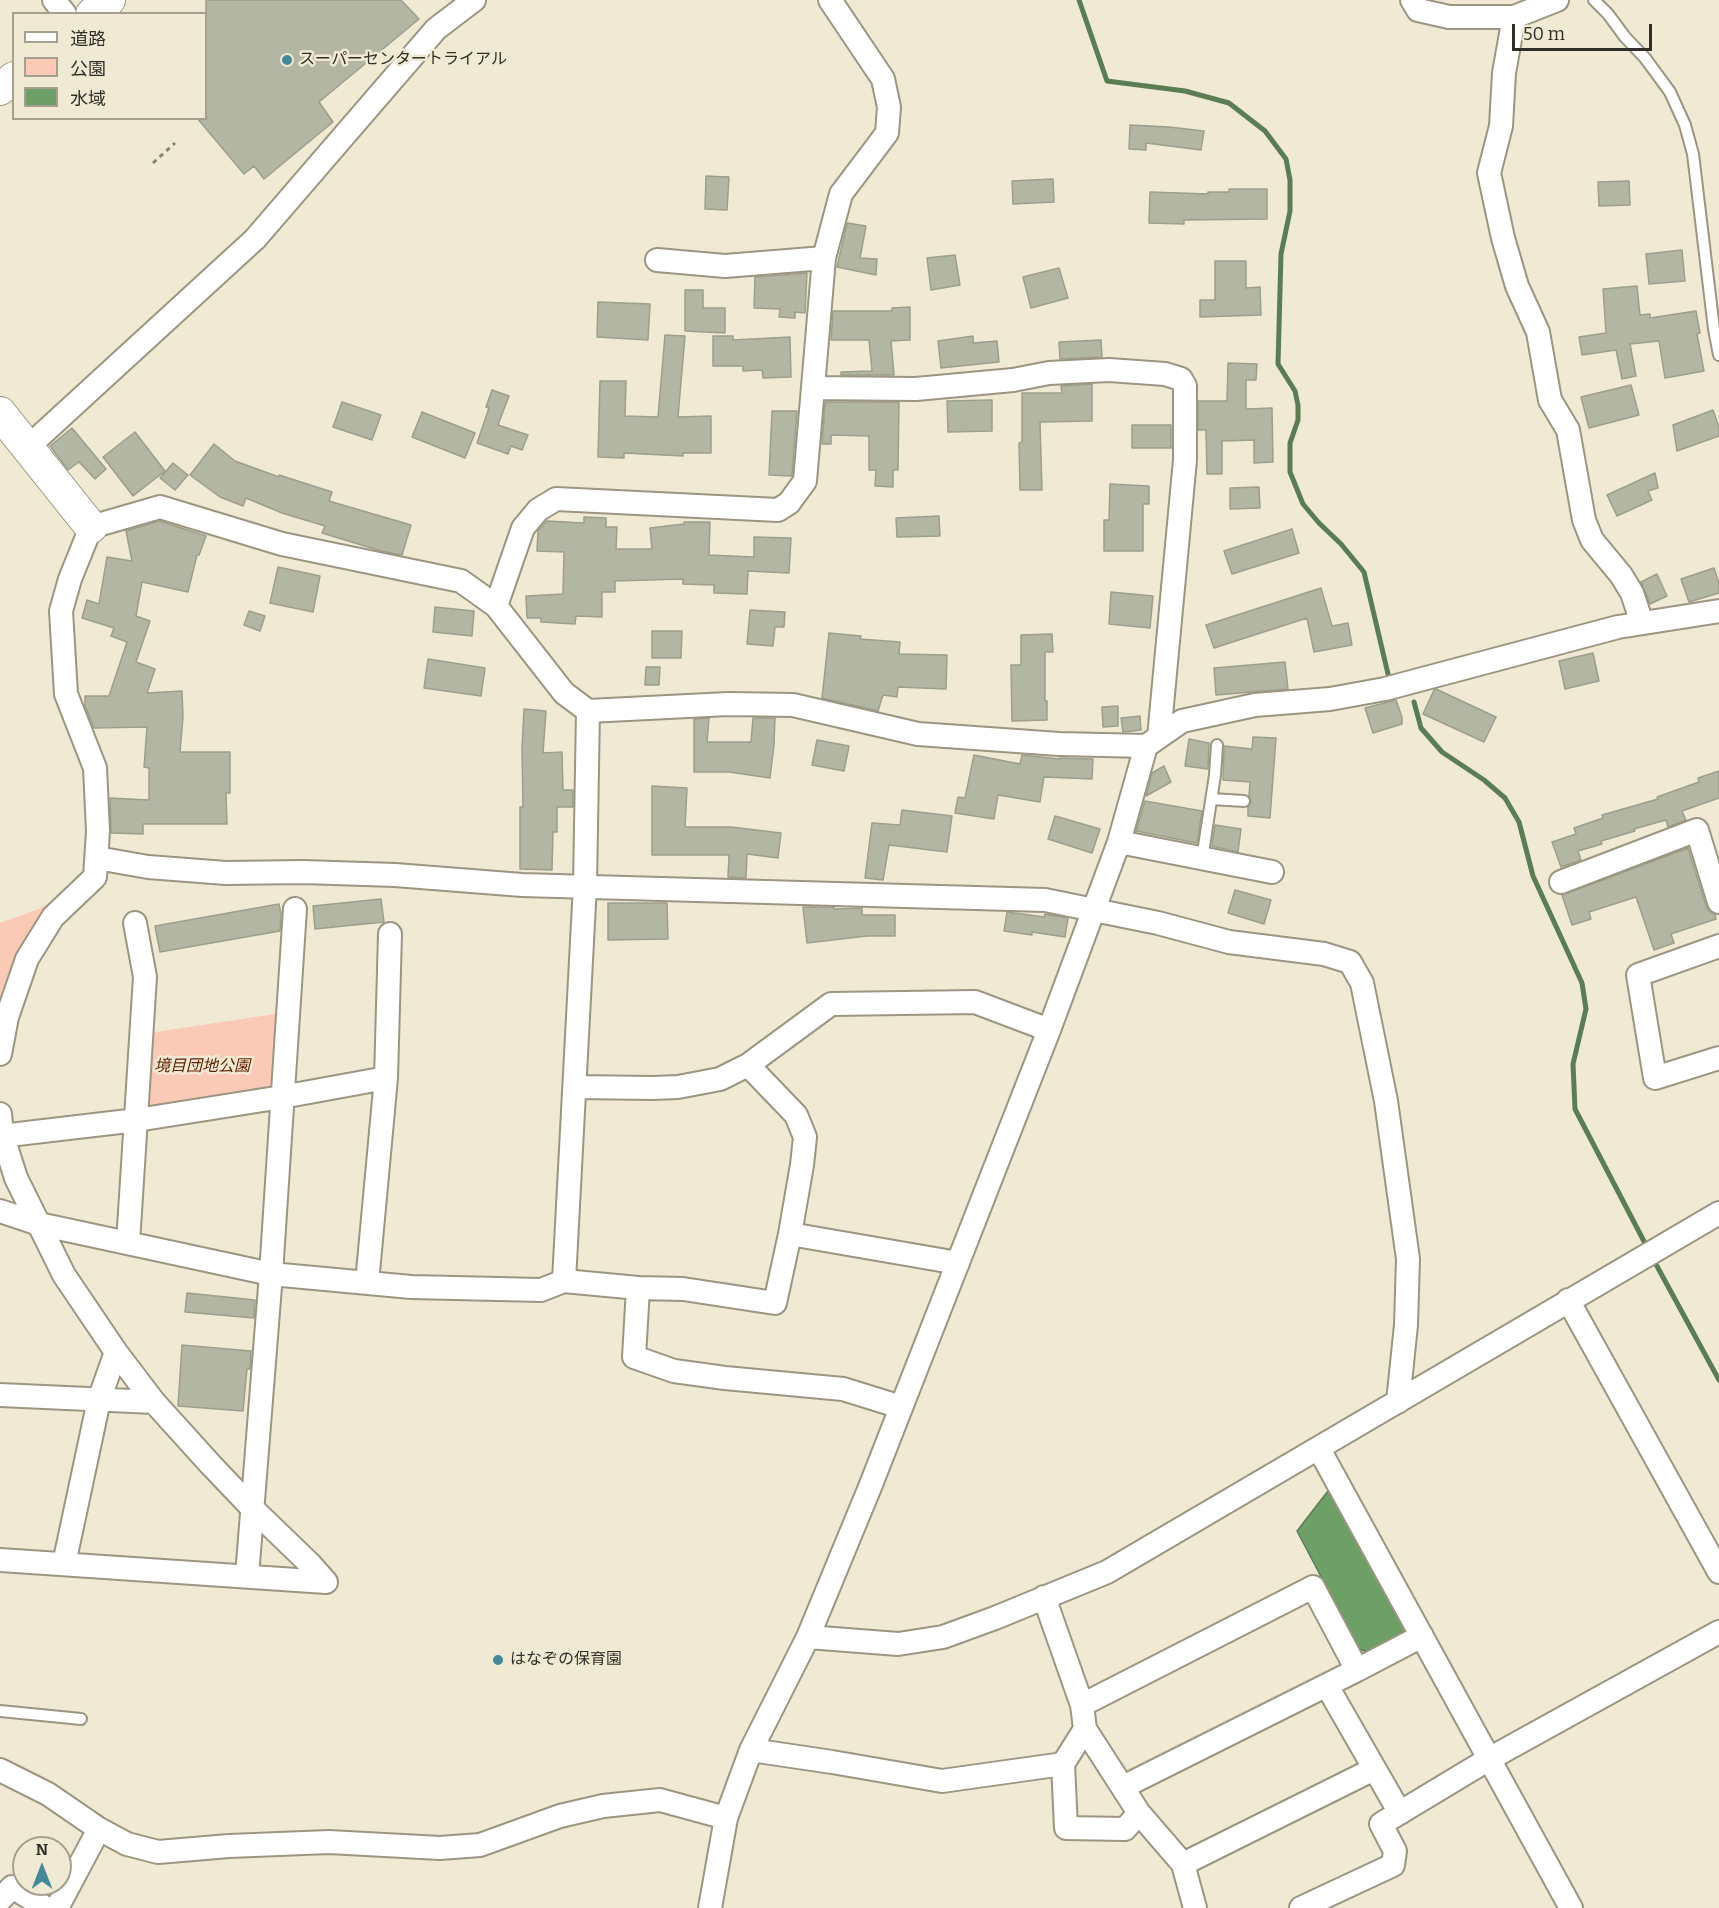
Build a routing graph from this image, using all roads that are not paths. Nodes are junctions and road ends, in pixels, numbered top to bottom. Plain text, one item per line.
1 (54, 0) edge
2 (109, 0) edge
3 (830, 0) edge
4 (1412, 0) edge
5 (1557, 0) edge
6 (1594, 0) edge
7 (467, 2) edge
8 (63, 12) edge
9 (95, 12) edge
10 (1514, 16) junction
11 (12, 80) edge
12 (0, 89) edge
13 (824, 258) junction
14 (657, 260) dead end
15 (1719, 355) edge
16 (813, 388) junction
17 (0, 413) edge
18 (28, 447) junction
19 (91, 527) junction
20 (496, 606) junction
21 (1719, 611) edge
22 (1642, 623) junction
23 (588, 711) junction
24 (1152, 741) junction
25 (1217, 745) dead end
26 (1212, 799) junction
27 (1244, 801) dead end
28 (1119, 842) junction
29 (97, 858) junction
30 (1202, 859) junction
31 (1272, 872) dead end
32 (1561, 882) dead end
33 (585, 885) junction
34 (1718, 896) edge
35 (295, 909) dead end
36 (1094, 910) junction
37 (135, 923) dead end
38 (390, 934) dead end
39 (1719, 946) edge
40 (1049, 1030) junction
41 (0, 1054) edge
42 (1719, 1058) edge
43 (748, 1065) junction
44 (386, 1078) junction
45 (575, 1087) junction
46 (282, 1097) junction
47 (136, 1120) junction
48 (1, 1128) edge
49 (0, 1211) edge
50 (1719, 1213) edge
51 (39, 1224) junction
52 (790, 1234) junction
53 (128, 1243) junction
54 (958, 1263) junction
55 (271, 1274) junction
56 (564, 1281) junction
57 (368, 1283) junction
58 (638, 1288) junction
59 (1568, 1300) junction
60 (116, 1352) junction
61 (0, 1395) edge
62 (99, 1400) junction
63 (154, 1402) junction
64 (1398, 1402) junction
65 (901, 1407) junction
66 (1319, 1449) junction
67 (252, 1508) junction
68 (0, 1560) edge
69 (64, 1563) junction
70 (1719, 1572) edge
71 (247, 1576) junction
72 (1044, 1597) junction
73 (1719, 1632) edge
74 (1422, 1636) junction
75 (808, 1637) junction
76 (1357, 1670) junction
77 (1327, 1686) junction
78 (1082, 1705) junction
79 (0, 1711) edge
80 (81, 1719) dead end
81 (1085, 1729) junction
82 (751, 1750) junction
83 (1490, 1759) junction
84 (1063, 1764) junction
85 (1374, 1769) junction
86 (0, 1770) edge
87 (1123, 1787) junction
88 (1139, 1813) junction
89 (1400, 1813) junction
90 (726, 1818) junction
91 (99, 1829) junction
92 (1183, 1864) junction
93 (0, 1899) edge
94 (46, 1908) edge
95 (57, 1908) edge
96 (710, 1908) edge
97 (1195, 1908) edge
98 (1301, 1908) edge
99 (1571, 1908) edge

1 - 8 street
2 - 9 street
3 - 13 street
4 - 10 street
5 - 10 street
6 - 15 lane
7 - 18 street
10 - 22 street
11 - 12 street
13 - 14 street
13 - 16 street
16 - 20 street
16 - 24 street
17 - 18 street
18 - 19 street
19 - 20 street
19 - 29 street
20 - 23 street
21 - 22 street
22 - 24 street
23 - 24 street
23 - 33 street
24 - 28 street
25 - 26 lane
26 - 27 lane
26 - 30 lane
28 - 30 street
28 - 36 street
29 - 33 street
29 - 41 street
30 - 31 street
32 - 34 street
33 - 36 street
33 - 45 street
35 - 46 street
36 - 40 street
36 - 64 street
37 - 47 street
38 - 44 street
39 - 42 street
40 - 43 street
40 - 54 street
43 - 45 street
43 - 52 street
44 - 46 street
44 - 57 street
45 - 56 street
46 - 47 street
46 - 55 street
47 - 48 street
47 - 53 street
48 - 51 street
49 - 51 street
50 - 59 street
51 - 53 street
51 - 60 street
52 - 54 street
52 - 58 street
53 - 55 street
54 - 65 street
55 - 57 street
55 - 67 street
56 - 57 street
56 - 58 street
58 - 65 street
59 - 64 street
59 - 70 street
60 - 62 street
60 - 63 street
61 - 62 street
62 - 63 street
62 - 69 street
63 - 67 street
64 - 66 street
65 - 75 street
66 - 72 street
66 - 74 street
67 - 71 street
67 - 71 street
68 - 69 street
69 - 71 street
72 - 75 street
72 - 78 street
73 - 83 street
74 - 76 street
74 - 83 street
75 - 82 street
76 - 77 street
76 - 78 street
77 - 85 street
77 - 87 street
78 - 81 street
79 - 80 lane
81 - 84 street
81 - 87 street
82 - 84 street
82 - 90 street
83 - 89 street
83 - 99 street
84 - 88 street
85 - 89 street
85 - 92 street
86 - 91 street
87 - 88 street
88 - 92 street
89 - 98 street
90 - 91 street
90 - 96 street
91 - 95 street
92 - 97 street
93 - 94 street

